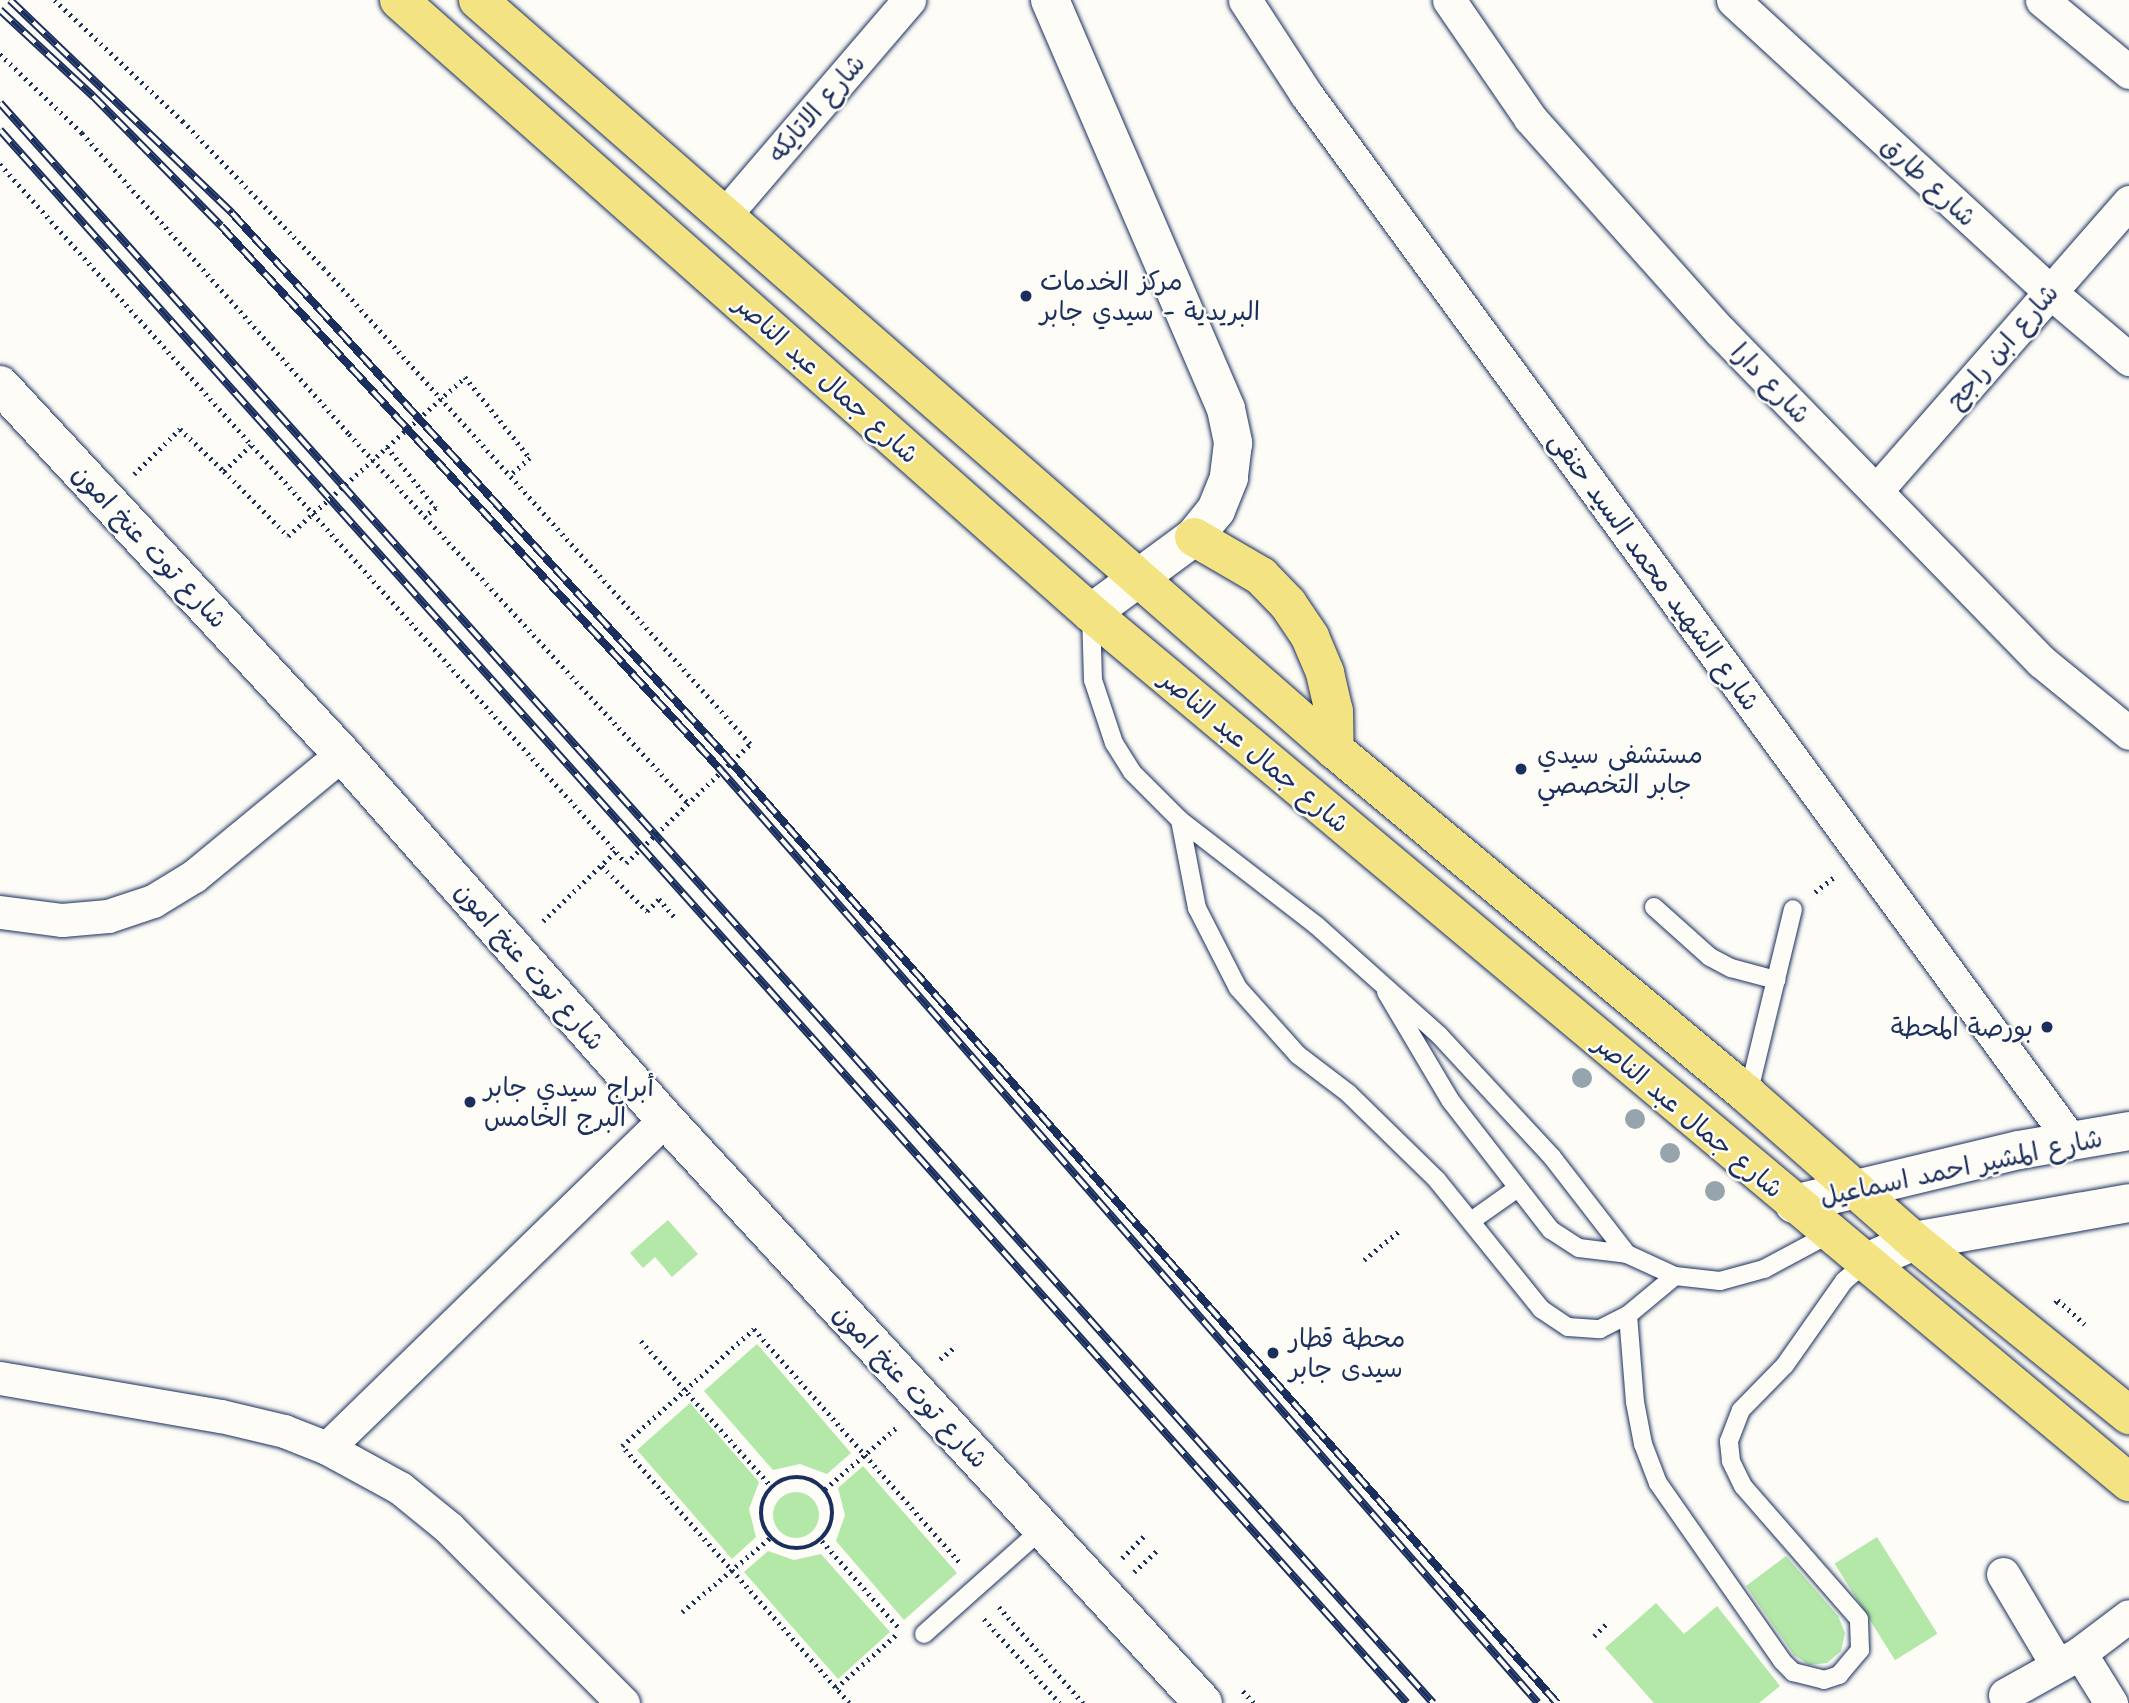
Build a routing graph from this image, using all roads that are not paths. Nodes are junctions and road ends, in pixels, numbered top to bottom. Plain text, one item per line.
1 (399, 0) edge
2 (478, 0) edge
3 (909, 0) edge
4 (1050, 0) edge
5 (1245, 0) edge
6 (1449, 0) edge
7 (1733, 0) edge
8 (2042, 0) edge
9 (2129, 72) edge
10 (2129, 202) edge
11 (723, 216) junction
12 (2049, 292) junction
13 (2129, 359) edge
14 (0, 385) edge
15 (1876, 491) junction
16 (1194, 537) junction
17 (1138, 580) junction
18 (1091, 613) junction
19 (2129, 733) edge
20 (1335, 750) junction
21 (342, 754) junction
22 (1180, 820) junction
23 (1654, 906) dead end
24 (1793, 909) road end
25 (0, 912) edge
26 (1379, 979) junction
27 (1776, 980) junction
28 (1748, 1095) junction
29 (665, 1119) junction
30 (2129, 1131) edge
31 (2070, 1139) junction
32 (1518, 1188) junction
33 (1854, 1191) junction
34 (2129, 1203) edge
35 (1794, 1204) junction
36 (1471, 1221) junction
37 (1831, 1233) junction
38 (1914, 1241) junction
39 (1627, 1254) junction
40 (1867, 1262) junction
41 (1675, 1276) junction
42 (1629, 1315) junction
43 (0, 1378) edge
44 (2129, 1415) edge
45 (327, 1448) junction
46 (2129, 1482) edge
47 (1042, 1529) junction
48 (2003, 1574) dead end
49 (2129, 1616) edge
50 (924, 1634) dead end
51 (2068, 1659) junction
52 (2005, 1695) dead end
53 (623, 1703) edge
54 (1203, 1703) edge
55 (2110, 1703) edge

1 - 18 main road, شارع جمال عبد الناصر
2 - 11 main road, شارع جمال عبد الناصر
3 - 11 street, شارع الاتايكه
4 - 16 main road
5 - 31 street, شارع الشهيد محمد السيد حنفى
6 - 15 street, شارع دارا
7 - 12 street, شارع طارق
8 - 9 street
10 - 12 street, شارع ابن راجح
11 - 17 main road, شارع جمال عبد الناصر
12 - 13 street, شارع طارق
12 - 15 street, شارع ابن راجح
14 - 21 main road, شارع توت عنخ امون
15 - 19 street, شارع دارا
16 - 17 main road
16 - 20 main road
17 - 18 main road
17 - 20 main road, شارع جمال عبد الناصر
18 - 22 lane
18 - 35 main road, شارع جمال عبد الناصر
20 - 28 main road, شارع جمال عبد الناصر
21 - 25 street
21 - 29 main road, شارع توت عنخ امون
22 - 26 lane
22 - 36 lane
23 - 27 lane
24 - 27 lane
26 - 32 lane
26 - 39 lane
27 - 28 lane
28 - 33 main road, شارع جمال عبد الناصر
29 - 45 street
29 - 47 main road, شارع توت عنخ امون
30 - 31 main road, شارع المشير احمد اسماعيل
31 - 33 main road, شارع المشير احمد اسماعيل
32 - 36 lane
32 - 39 lane
33 - 35 main road, شارع المشير احمد اسماعيل
33 - 38 main road, شارع جمال عبد الناصر
34 - 38 main road
35 - 37 main road, شارع جمال عبد الناصر
36 - 42 lane
37 - 40 main road, شارع جمال عبد الناصر
37 - 41 lane
38 - 40 main road
38 - 44 main road, شارع جمال عبد الناصر
39 - 41 lane
40 - 42 lane
40 - 46 main road, شارع جمال عبد الناصر
41 - 42 lane
43 - 45 street
45 - 53 street
47 - 50 lane
47 - 54 main road, شارع توت عنخ امون
48 - 51 street
49 - 51 street
51 - 52 street
51 - 55 street

